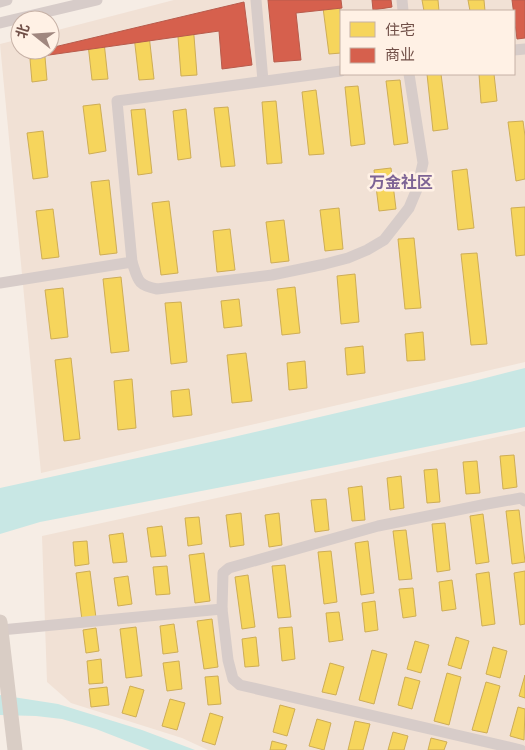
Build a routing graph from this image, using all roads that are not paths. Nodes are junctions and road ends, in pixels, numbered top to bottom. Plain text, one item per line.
1 (7, 0) edge
2 (97, 0) edge
3 (256, 0) edge
4 (0, 2) edge
5 (0, 23) edge
6 (340, 71) edge
7 (410, 75) edge
8 (263, 81) junction
9 (132, 262) junction
10 (0, 282) edge
11 (525, 501) edge
12 (222, 609) junction
13 (0, 626) edge
14 (15, 750) edge
15 (521, 750) edge

1 - 4 street
2 - 5 street
3 - 8 street
6 - 8 street
7 - 9 street
8 - 9 street
9 - 10 street
11 - 12 street
12 - 13 street
12 - 15 street
13 - 14 main road

